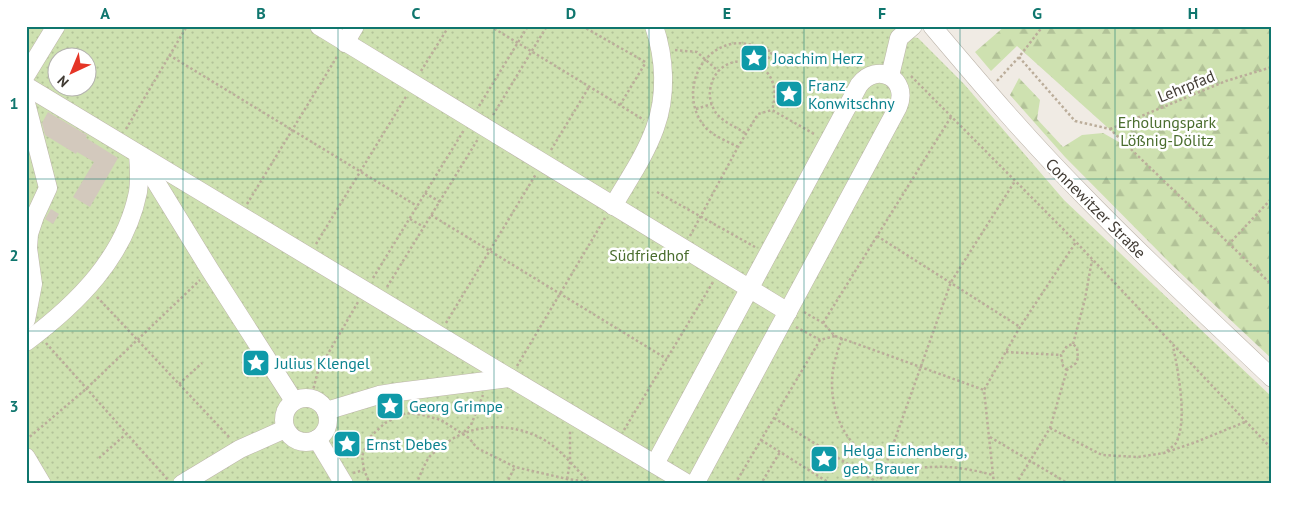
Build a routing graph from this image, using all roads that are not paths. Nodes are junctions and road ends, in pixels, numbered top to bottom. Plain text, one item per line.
1 (56, 26) edge
2 (318, 26) edge
3 (355, 26) edge
4 (654, 26) edge
5 (913, 26) edge
6 (932, 26) edge
7 (345, 42) junction
8 (892, 68) junction
9 (26, 75) edge
10 (26, 86) edge
11 (26, 103) edge
12 (138, 153) junction
13 (613, 206) junction
14 (749, 288) junction
15 (788, 312) junction
16 (30, 332) edge
17 (510, 378) junction
18 (1272, 378) edge
19 (302, 400) junction
20 (326, 411) junction
21 (285, 429) junction
22 (317, 439) junction
23 (26, 457) edge
24 (654, 464) junction
25 (42, 484) edge
26 (182, 484) edge
27 (344, 484) edge
28 (688, 484) edge
29 (695, 484) edge

1 - 9 street
2 - 7 street
3 - 7 street
4 - 13 street
5 - 8 street
6 - 18 street, Connewitzer Straße
7 - 13 street
8 - 14 street
8 - 15 street
10 - 12 street
11 - 16 street
12 - 16 street
12 - 17 street
12 - 19 street
13 - 14 street
14 - 15 street
14 - 24 street
15 - 29 street
17 - 20 street
17 - 24 street
19 - 20 street
19 - 21 street
20 - 22 street
21 - 22 street
21 - 26 street
22 - 27 street
23 - 25 street
24 - 28 street

